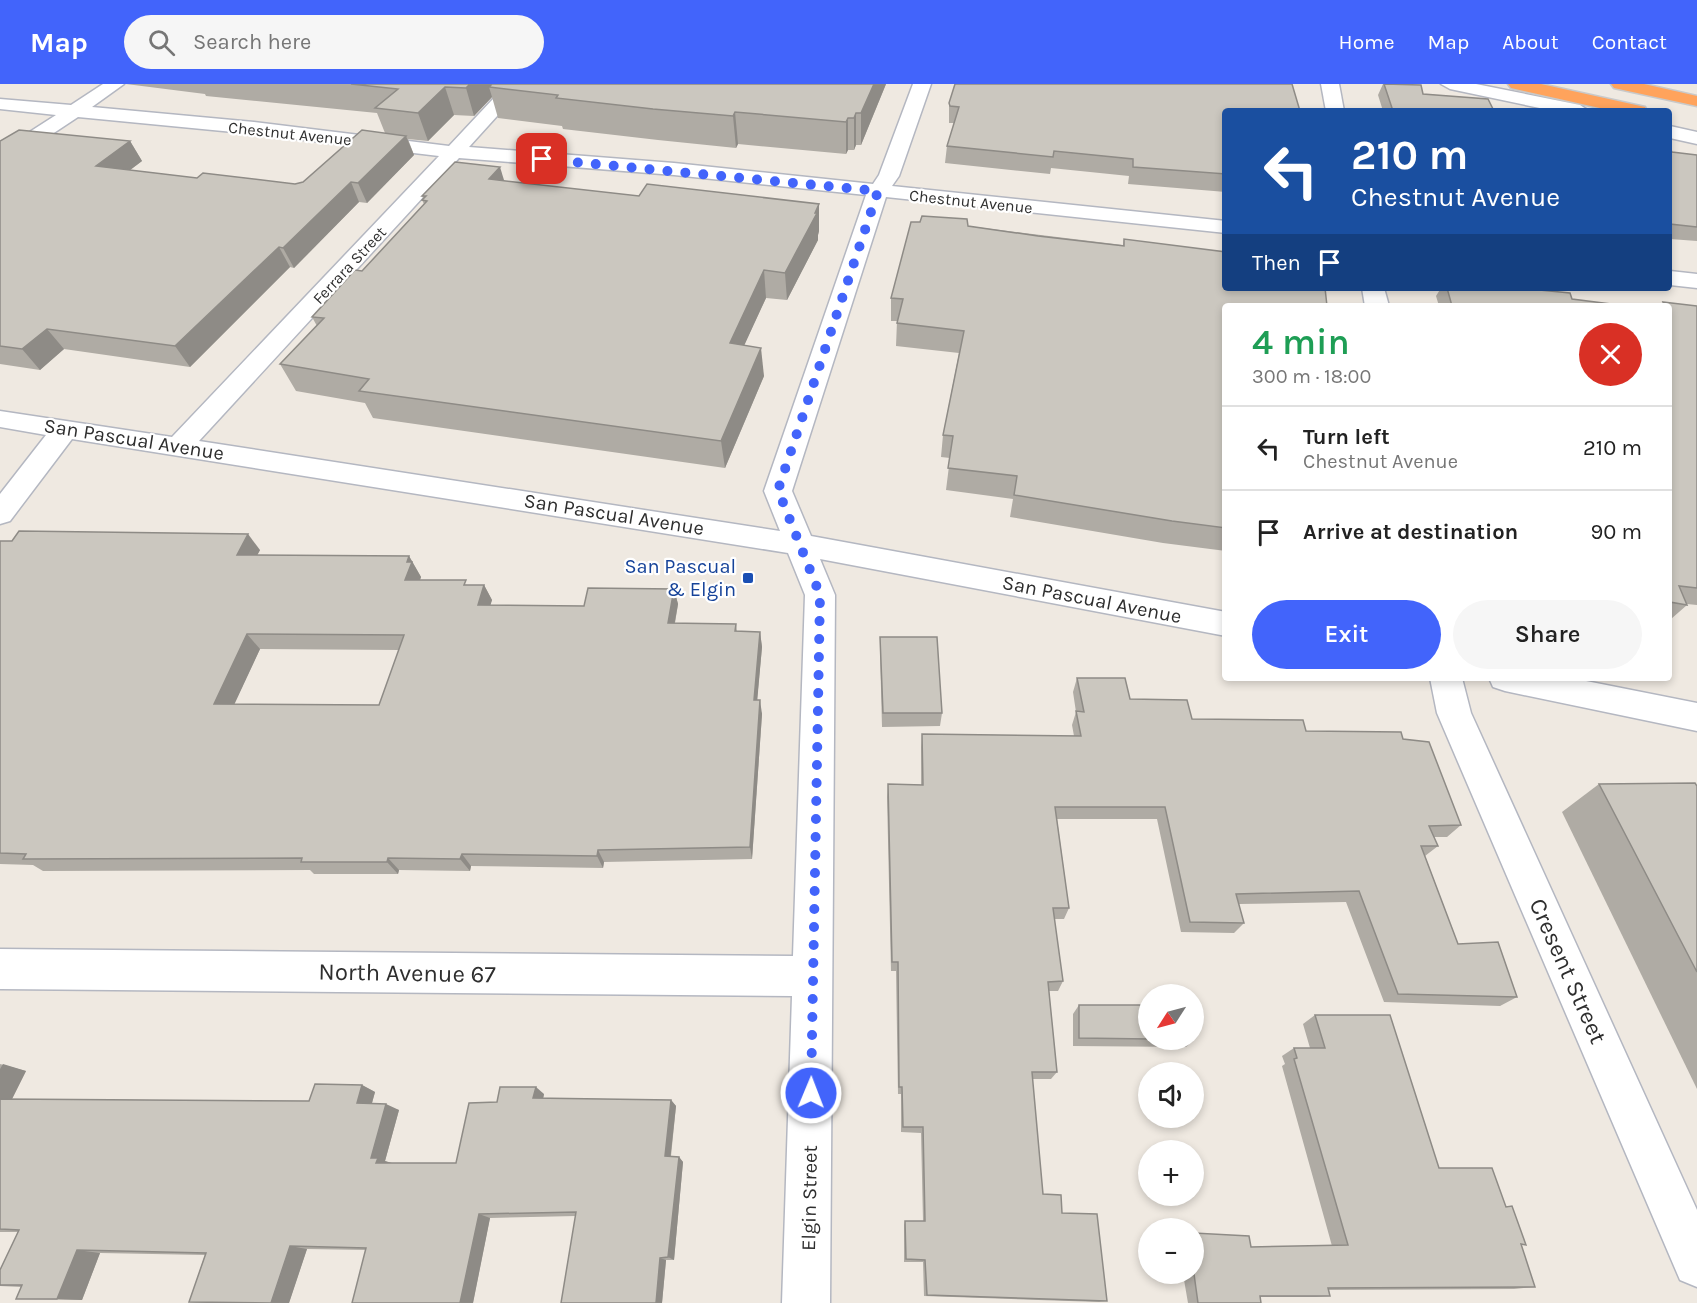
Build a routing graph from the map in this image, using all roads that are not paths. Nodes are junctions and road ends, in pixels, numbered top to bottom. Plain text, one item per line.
1 (115, 84) edge
2 (517, 84) edge
3 (922, 84) edge
4 (1329, 84) edge
5 (1450, 84) edge
6 (1517, 84) edge
7 (1620, 84) edge
8 (1697, 101) edge
9 (0, 104) edge
10 (1334, 108) edge
11 (1566, 108) edge
12 (1625, 108) edge
13 (73, 112) junction
14 (1672, 118) edge
15 (1697, 124) edge
16 (1672, 132) edge
17 (1697, 138) edge
18 (454, 152) junction
19 (0, 160) edge
20 (878, 191) junction
21 (1222, 227) edge
22 (1672, 278) edge
23 (1697, 281) edge
24 (0, 419) edge
25 (65, 429) junction
26 (179, 446) junction
27 (0, 514) edge
28 (797, 544) junction
29 (1222, 623) edge
30 (1447, 681) edge
31 (1520, 681) edge
32 (1697, 717) edge
33 (0, 969) edge
34 (814, 976) junction
35 (1697, 1263) edge
36 (806, 1303) edge

1 - 13 street
2 - 18 street, Ferrara Street
3 - 20 street, Elgin Street
4 - 10 street
5 - 11 street
6 - 12 highway
7 - 8 highway
9 - 13 street, Chestnut Avenue
13 - 18 street, Chestnut Avenue
13 - 19 street
14 - 15 highway
16 - 17 street
18 - 20 street, Chestnut Avenue
18 - 26 street, Ferrara Street
20 - 21 street, Chestnut Avenue
20 - 28 street, Elgin Street
22 - 23 street
24 - 25 street, San Pascual Avenue
25 - 26 street, San Pascual Avenue
25 - 27 street
26 - 28 street, San Pascual Avenue
28 - 29 street, San Pascual Avenue
28 - 34 street, Elgin Street
30 - 35 street, Cresent Street
31 - 32 street
33 - 34 street, North Avenue 67
34 - 36 street, Elgin Street

